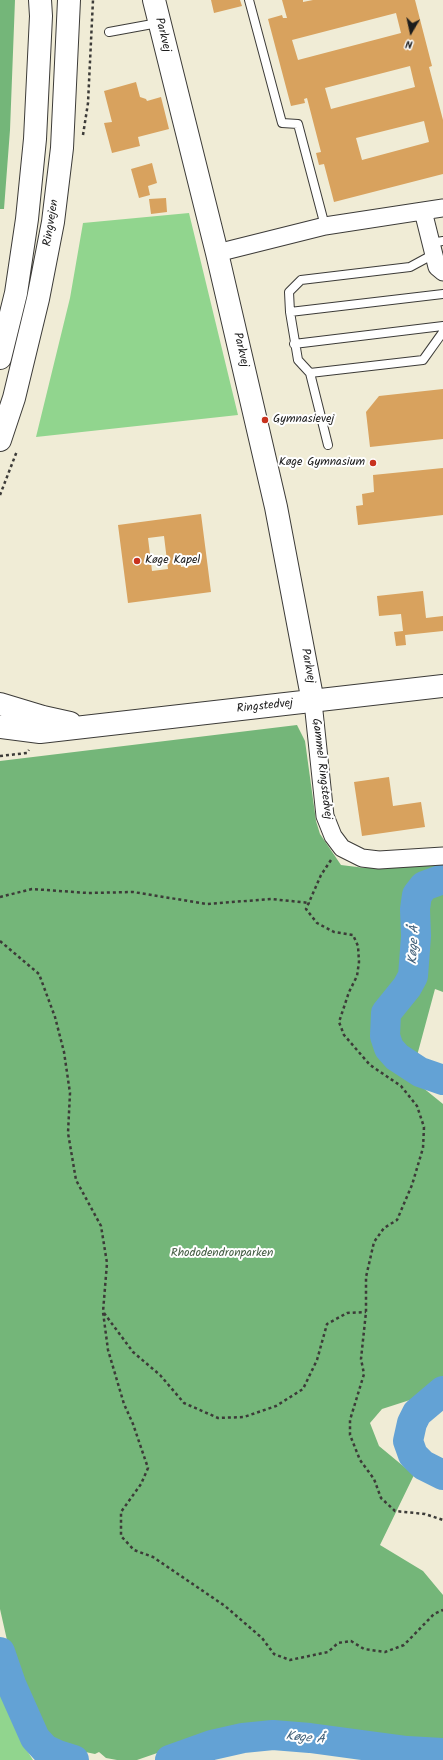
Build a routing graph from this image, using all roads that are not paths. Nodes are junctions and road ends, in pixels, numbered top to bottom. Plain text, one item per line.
1 (40, 0) edge
2 (69, 0) edge
3 (154, 0) edge
4 (249, 0) edge
5 (159, 23) junction
6 (110, 32) dead end
7 (443, 208) edge
8 (423, 211) junction
9 (325, 226) junction
10 (436, 246) edge
11 (217, 253) junction
12 (443, 272) edge
13 (443, 294) edge
14 (290, 312) junction
15 (443, 326) edge
16 (443, 332) edge
17 (294, 344) junction
18 (0, 358) edge
19 (310, 373) junction
20 (0, 440) edge
21 (328, 445) dead end
22 (443, 686) edge
23 (313, 702) junction
24 (0, 704) edge
25 (87, 726) junction
26 (0, 727) edge
27 (443, 856) edge

1 - 18 main road
2 - 20 main road, Ringvejen
3 - 5 main road, Parkvej
4 - 9 lane
5 - 6 lane
5 - 11 main road, Parkvej
7 - 8 street
8 - 9 street
8 - 10 street
9 - 11 street
10 - 12 street
10 - 14 lane
11 - 23 main road, Parkvej
13 - 14 lane
14 - 17 lane
15 - 17 lane
16 - 19 lane
17 - 19 lane
19 - 21 lane
22 - 23 main road, Ringstedvej
23 - 25 main road, Ringstedvej
23 - 27 street, Gammel Ringstedvej
24 - 25 main road, Ringstedvej
25 - 26 main road, Ringstedvej

